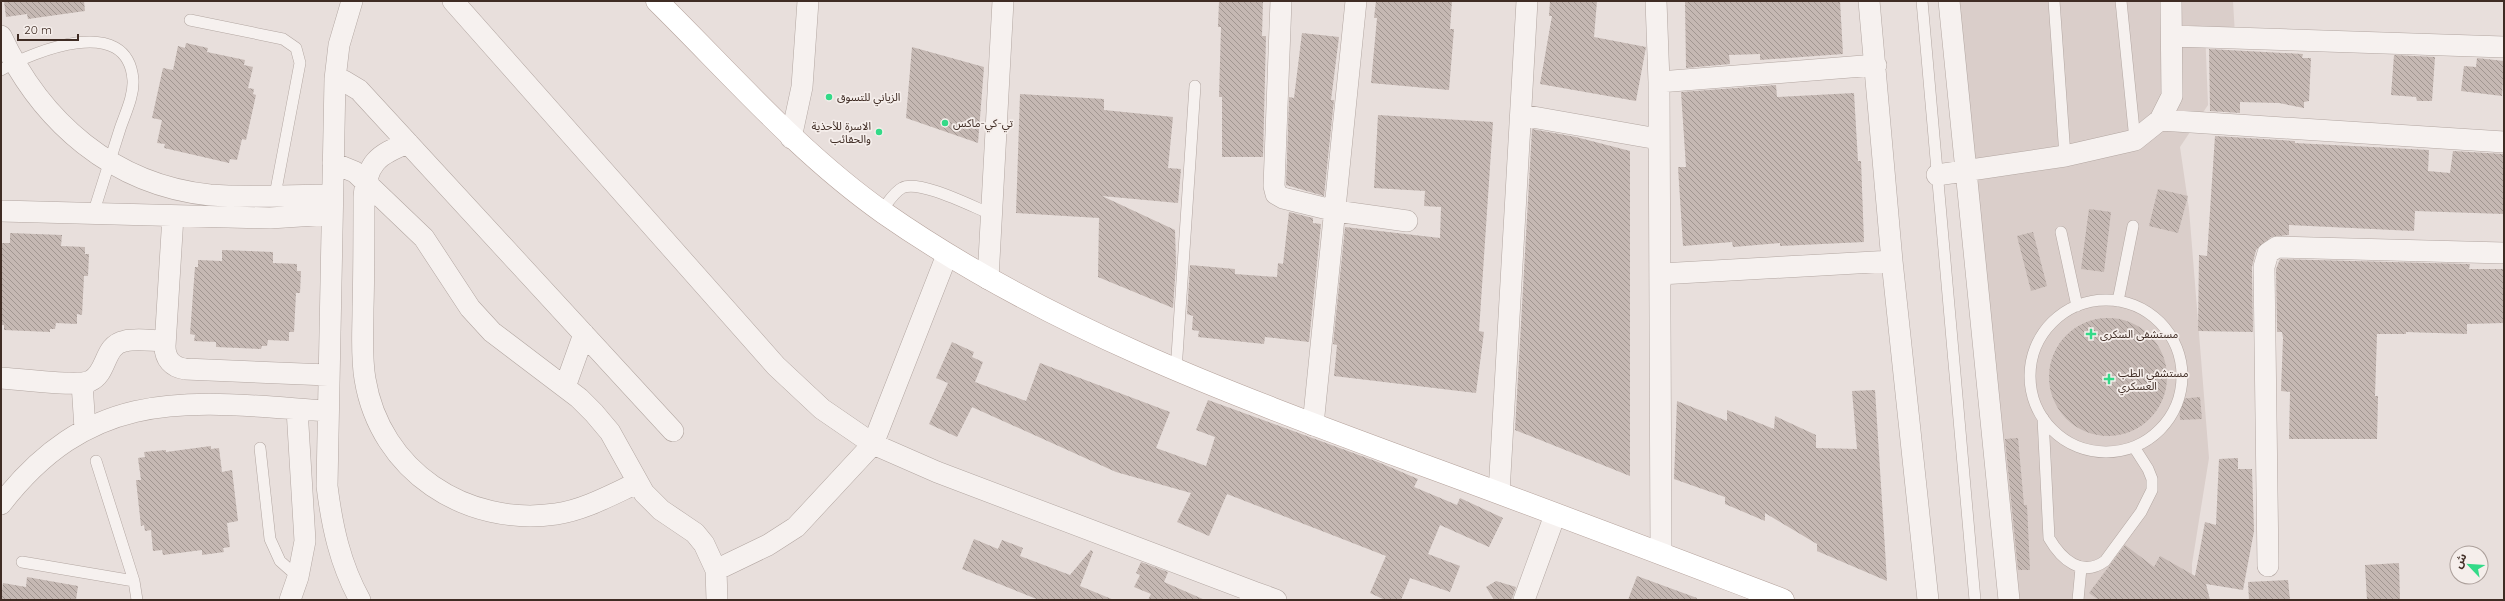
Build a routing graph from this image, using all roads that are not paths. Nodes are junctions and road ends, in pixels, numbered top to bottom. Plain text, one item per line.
1 (352, 1) edge
2 (453, 1) edge
3 (657, 1) edge
4 (808, 1) edge
5 (1003, 1) edge
6 (1281, 1) edge
7 (1356, 1) edge
8 (1527, 1) edge
9 (1656, 1) edge
10 (1869, 1) edge
11 (1922, 1) edge
12 (1949, 1) edge
13 (2054, 1) edge
14 (2121, 1) edge
15 (2171, 1) edge
16 (190, 20) dead end
17 (1, 36) edge
18 (2172, 36) junction
19 (2504, 47) edge
20 (1876, 65) junction
21 (7, 66) edge
22 (335, 79) junction
23 (1659, 82) junction
24 (1195, 86) dead end
25 (1521, 115) junction
26 (2160, 120) junction
27 (790, 138) junction
28 (1658, 139) junction
29 (2135, 140) junction
30 (2504, 142) edge
31 (408, 143) junction
32 (2065, 156) junction
33 (110, 162) junction
34 (333, 163) junction
35 (1968, 171) junction
36 (1937, 175) junction
37 (366, 182) junction
38 (276, 195) junction
39 (332, 205) junction
40 (1336, 210) junction
41 (1, 211) edge
42 (881, 211) junction
43 (93, 214) junction
44 (991, 214) junction
45 (173, 216) junction
46 (1407, 221) dead end
47 (2133, 226) dead end
48 (2061, 232) dead end
49 (2504, 253) edge
50 (947, 255) junction
51 (1892, 261) junction
52 (1660, 274) junction
53 (988, 279) junction
54 (2118, 301) junction
55 (2077, 306) junction
56 (584, 334) junction
57 (165, 341) junction
58 (1176, 371) junction
59 (328, 375) junction
60 (1, 378) edge
61 (82, 383) junction
62 (565, 387) junction
63 (297, 409) junction
64 (328, 411) junction
65 (2043, 418) junction
66 (1313, 425) junction
67 (85, 429) junction
68 (673, 431) dead end
69 (873, 444) junction
70 (2134, 447) junction
71 (260, 448) dead end
72 (96, 461) dead end
73 (637, 483) junction
74 (1499, 493) junction
75 (1, 504) edge
76 (1555, 515) junction
77 (1661, 553) junction
78 (22, 562) dead end
79 (2268, 566) dead end
80 (2081, 568) junction
81 (716, 570) junction
82 (298, 577) junction
83 (134, 582) junction
84 (1252, 596) edge
85 (137, 600) edge
86 (290, 600) edge
87 (360, 600) edge
88 (717, 600) edge
89 (1276, 600) edge
90 (1524, 600) edge
91 (1783, 600) edge
92 (1928, 600) edge
93 (1975, 600) edge
94 (2009, 600) edge
95 (2078, 600) edge

1 - 22 street
2 - 69 street
3 - 27 main road
4 - 27 street
5 - 44 street
6 - 40 street
7 - 40 street
8 - 25 street
9 - 23 street
10 - 20 street
11 - 36 lane
12 - 35 street
13 - 32 lane
14 - 29 lane
15 - 18 street
16 - 38 lane
17 - 21 street
18 - 19 street
18 - 26 street
20 - 23 street
20 - 51 street
21 - 33 street
21 - 33 lane
22 - 31 street
22 - 34 street
23 - 28 street
24 - 58 lane
25 - 28 street
25 - 74 street
26 - 29 street
26 - 30 street
27 - 42 main road
28 - 52 street
29 - 32 street
31 - 37 street
31 - 56 street
32 - 35 street
33 - 38 street
33 - 43 lane
34 - 37 street
34 - 39 street
35 - 36 street
35 - 94 street
36 - 93 lane
37 - 62 street
37 - 73 street
38 - 39 street
39 - 45 street
39 - 59 street
40 - 46 street
40 - 66 street
41 - 43 street
42 - 44 lane
42 - 50 main road
43 - 45 street
44 - 53 street
45 - 57 street
47 - 54 lane
48 - 55 lane
49 - 79 street
50 - 53 main road
50 - 69 street
51 - 52 street
51 - 92 street
52 - 77 street
53 - 58 main road
54 - 55 lane
54 - 70 lane
55 - 65 lane
56 - 62 street
56 - 68 street
57 - 59 street
57 - 61 street
58 - 66 main road
59 - 64 street
60 - 61 street
61 - 67 street
62 - 73 street
63 - 64 street
63 - 67 street
63 - 82 street
64 - 87 street
65 - 70 lane
65 - 80 lane
66 - 74 main road
67 - 75 street
69 - 81 street
69 - 84 street
70 - 80 lane
71 - 82 lane
72 - 83 lane
73 - 81 street
74 - 76 main road
76 - 77 main road
76 - 90 street
77 - 91 main road
78 - 83 lane
80 - 95 lane
81 - 88 street
82 - 86 street
83 - 85 lane
84 - 89 street

